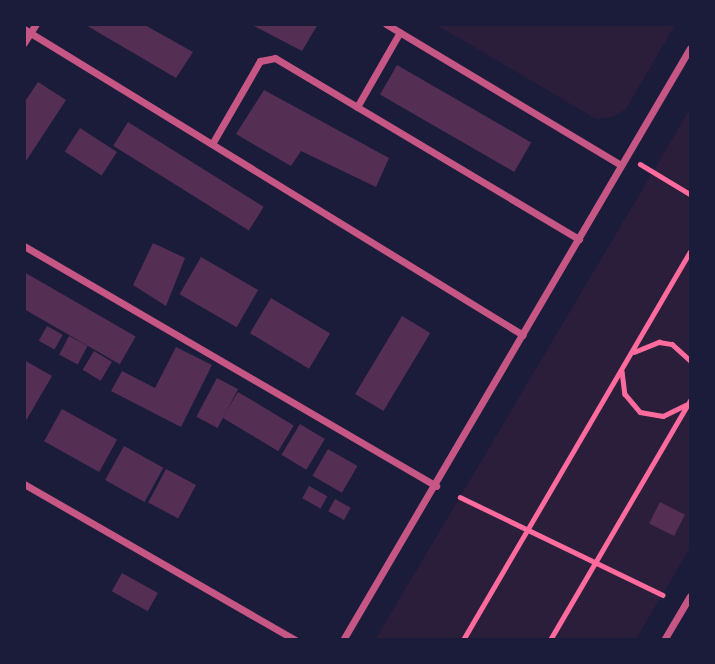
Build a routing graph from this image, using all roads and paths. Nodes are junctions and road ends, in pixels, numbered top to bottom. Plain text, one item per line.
1 (36, 24) edge
2 (386, 24) edge
3 (27, 31) edge
4 (400, 32) junction
5 (24, 43) edge
6 (691, 48) edge
7 (357, 107) junction
8 (212, 145) junction
9 (626, 157) junction
10 (621, 165) junction
11 (691, 194) edge
12 (579, 239) junction
13 (24, 246) edge
14 (691, 252) edge
15 (523, 335) junction
16 (626, 360) junction
17 (691, 360) edge
18 (691, 399) edge
19 (24, 484) edge
20 (436, 486) junction
21 (460, 497) dead end
22 (527, 530) junction
23 (596, 562) junction
24 (663, 595) dead end
25 (691, 596) edge
26 (295, 639) edge
27 (343, 639) edge
28 (463, 639) edge
29 (550, 639) edge
30 (664, 639) edge

1 - 3 street
2 - 4 street
3 - 5 street
3 - 8 street
4 - 7 street
4 - 10 street
6 - 9 street
7 - 8 street
7 - 12 street
8 - 15 street
9 - 10 street
9 - 11 path
10 - 12 street
12 - 15 street
13 - 20 street
14 - 16 path
15 - 20 street
16 - 17 path
16 - 18 path
16 - 22 path
18 - 23 path
19 - 26 street
20 - 27 street
21 - 22 path
22 - 23 path
22 - 28 path
23 - 24 path
23 - 29 path
25 - 30 street

